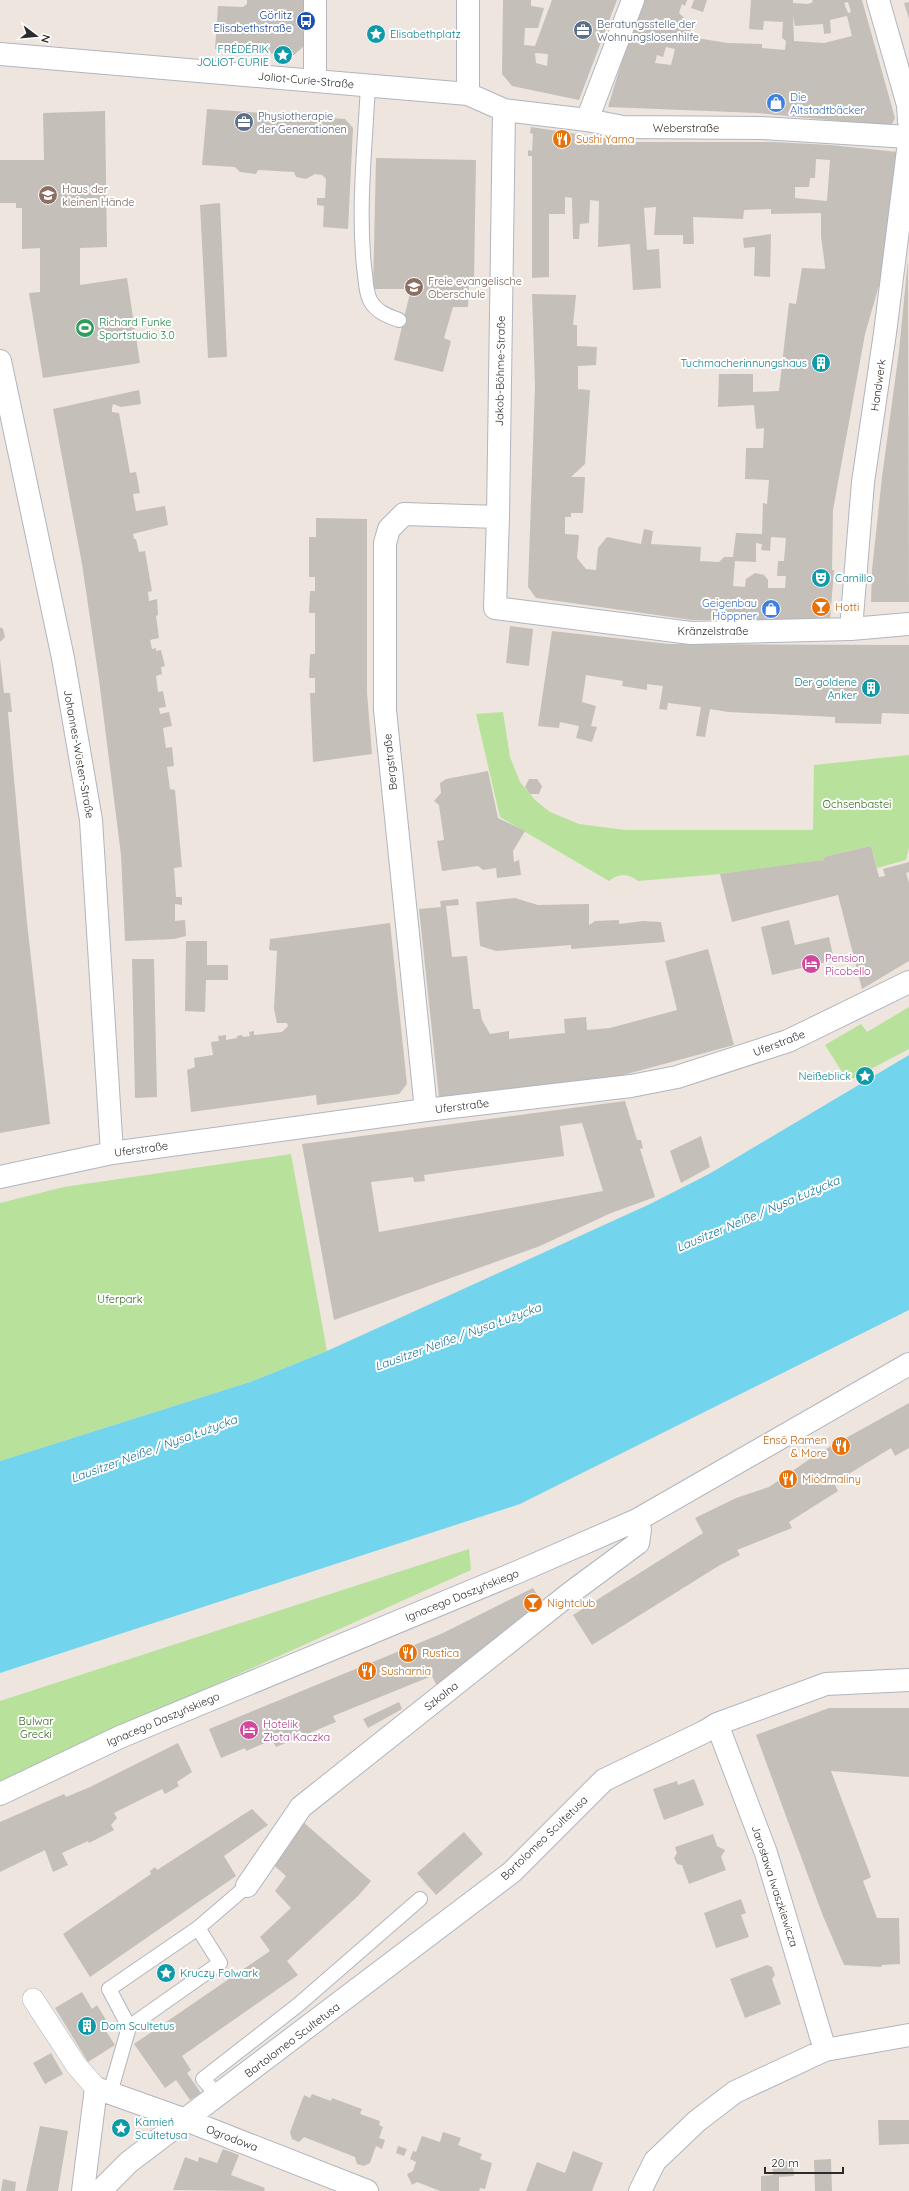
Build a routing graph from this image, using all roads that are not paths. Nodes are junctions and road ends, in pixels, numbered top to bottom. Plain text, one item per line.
1 (315, 0) edge
2 (468, 0) edge
3 (633, 0) edge
4 (878, 0) edge
5 (0, 54) edge
6 (315, 80) junction
7 (368, 85) junction
8 (468, 94) junction
9 (504, 110) junction
10 (587, 120) junction
11 (909, 121) edge
12 (909, 137) edge
13 (909, 142) edge
14 (399, 320) dead end
15 (0, 361) edge
16 (498, 517) junction
17 (495, 608) joint
18 (909, 624) edge
19 (851, 629) junction
20 (909, 982) edge
21 (426, 1110) junction
22 (112, 1153) junction
23 (0, 1177) edge
24 (909, 1364) edge
25 (637, 1520) junction
26 (909, 1680) edge
27 (717, 1724) junction
28 (0, 1794) edge
29 (247, 1886) joint
30 (420, 1899) dead end
31 (198, 1928) junction
32 (33, 1999) dead end
33 (129, 2027) junction
34 (909, 2035) edge
35 (825, 2050) junction
36 (103, 2091) junction
37 (218, 2096) junction
38 (186, 2120) junction
39 (83, 2191) edge
40 (100, 2191) edge
41 (367, 2191) edge
42 (640, 2191) edge

1 - 6 street
2 - 8 street
3 - 10 street
4 - 11 street
5 - 6 street, Joliot-Curie-Straße
6 - 7 street, Joliot-Curie-Straße
7 - 8 street, Joliot-Curie-Straße
7 - 14 lane
8 - 9 street, Weberstraße
9 - 10 street, Weberstraße
9 - 16 street, Jakob-Böhme-Straße
10 - 12 street, Weberstraße
13 - 19 street, Handwerk
15 - 22 street, Johannes-Wüsten-Straße
16 - 17 street, Jakob-Böhme-Straße
16 - 21 street, Bergstraße
17 - 19 street, Kränzelstraße
18 - 19 street, Kränzelstraße
20 - 21 street, Uferstraße
21 - 22 street, Uferstraße
22 - 23 street, Uferstraße
24 - 25 street, Ignacego Daszyńskiego
25 - 28 street, Ignacego Daszyńskiego
25 - 29 street, Szkolna
26 - 27 street, Bartolomeo Scultetusa
27 - 35 street, Jarosława Iwaszkiewicza
27 - 37 street, Bartolomeo Scultetusa
29 - 31 lane
30 - 37 lane
31 - 33 lane
31 - 33 lane
32 - 36 street
33 - 36 lane
34 - 35 street
35 - 42 street
36 - 38 street, Ogrodowa
36 - 39 street
37 - 38 street, Bartolomeo Scultetusa
38 - 40 street, Bartolomeo Scultetusa
38 - 41 street, Ogrodowa

